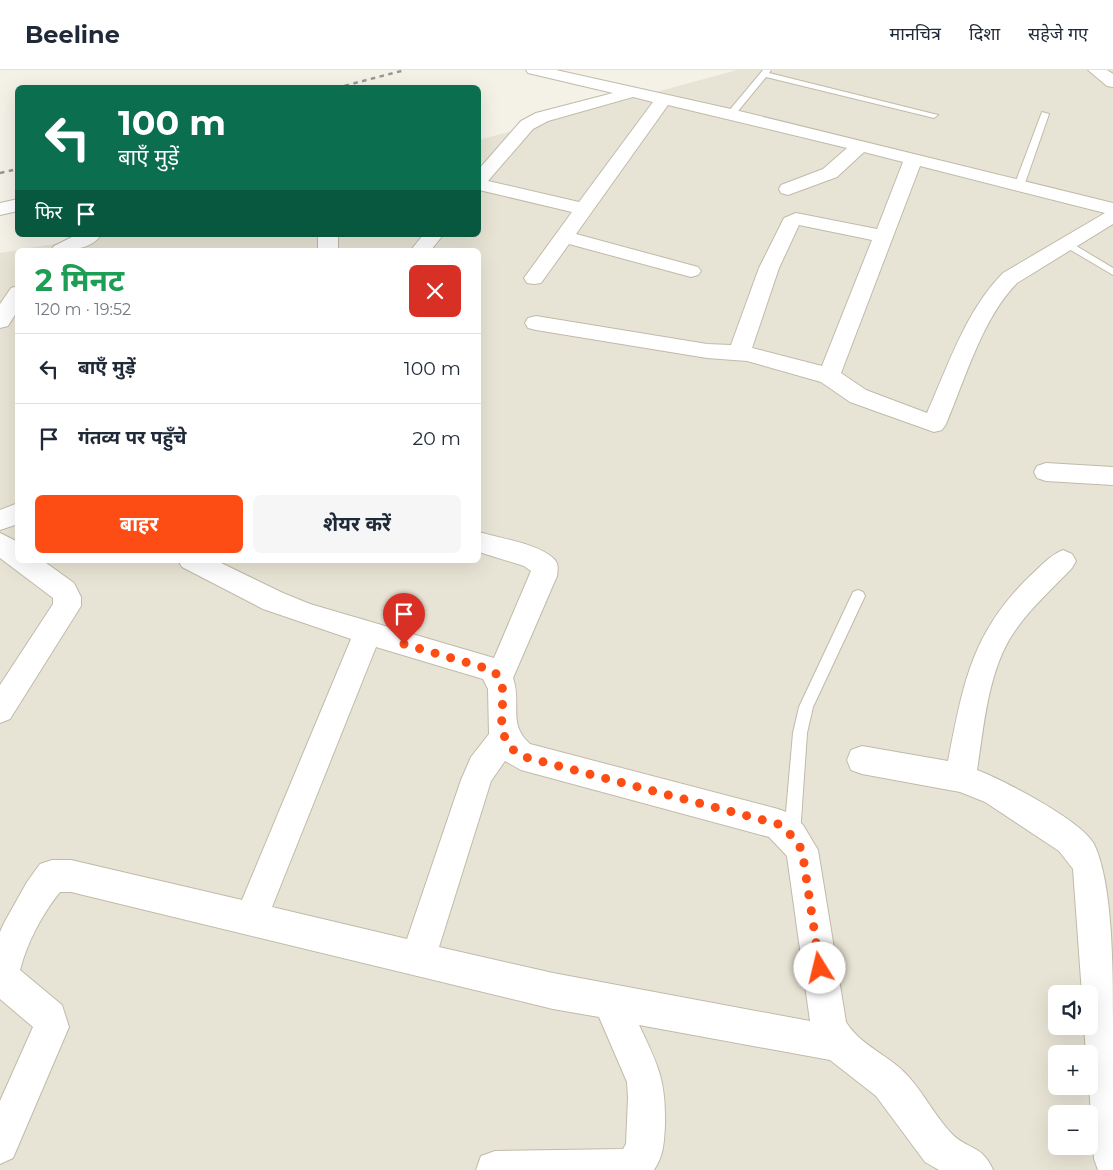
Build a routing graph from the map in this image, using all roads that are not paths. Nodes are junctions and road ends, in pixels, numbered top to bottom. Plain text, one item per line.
1 (534, 70) edge
2 (1096, 70) edge
3 (766, 72) edge
4 (1113, 82) edge
5 (633, 92) junction
6 (664, 99) junction
7 (731, 114) junction
8 (1045, 114) dead end
9 (934, 115) dead end
10 (860, 146) junction
11 (914, 160) junction
12 (481, 178) edge
13 (481, 184) edge
14 (1019, 186) junction
15 (788, 188) dead end
16 (15, 206) edge
17 (0, 208) edge
18 (584, 209) junction
19 (1113, 209) edge
20 (1113, 216) edge
21 (884, 236) junction
22 (87, 237) edge
23 (432, 237) edge
24 (564, 237) junction
25 (1068, 244) junction
26 (66, 248) edge
27 (423, 248) edge
28 (691, 271) dead end
29 (1113, 272) edge
30 (534, 278) dead end
31 (15, 298) edge
32 (0, 321) edge
33 (536, 323) dead end
34 (739, 353) junction
35 (829, 376) junction
36 (1046, 472) dead end
37 (1113, 476) edge
38 (15, 514) edge
39 (0, 520) edge
40 (0, 543) edge
41 (481, 543) edge
42 (15, 555) edge
43 (1063, 562) dead end
44 (26, 563) edge
45 (197, 563) edge
46 (858, 596) dead end
47 (368, 633) junction
48 (500, 676) junction
49 (0, 710) edge
50 (504, 738) junction
51 (862, 760) dead end
52 (960, 778) junction
53 (792, 836) junction
54 (251, 918) junction
55 (4, 950) edge
56 (418, 960) junction
57 (610, 1001) junction
58 (838, 1044) junction
59 (0, 1145) edge
60 (937, 1159) edge
61 (1113, 1159) edge
62 (495, 1170) edge
63 (974, 1170) edge

1 - 5 street
2 - 4 street
3 - 7 lane
3 - 9 lane
5 - 6 street
5 - 12 street
6 - 7 street
6 - 18 street
7 - 10 street
8 - 14 lane
10 - 11 street
10 - 15 street
11 - 14 street
11 - 21 street
13 - 18 street
14 - 19 street
16 - 17 street
18 - 24 street
20 - 25 street
21 - 34 street
21 - 35 street
22 - 26 street
23 - 27 street
24 - 28 street
24 - 30 street
25 - 29 lane
25 - 35 street
31 - 32 street
33 - 34 street
34 - 35 street
36 - 37 street
38 - 39 street
40 - 42 street
41 - 48 street
43 - 52 street
44 - 49 street
45 - 47 street
46 - 53 lane
47 - 48 street
47 - 54 street
48 - 50 street
50 - 53 street
50 - 56 street
51 - 52 street
52 - 61 street
53 - 58 street
54 - 55 street
54 - 56 street
55 - 59 street
56 - 57 street
57 - 58 street
57 - 62 street
58 - 60 street
60 - 63 street

